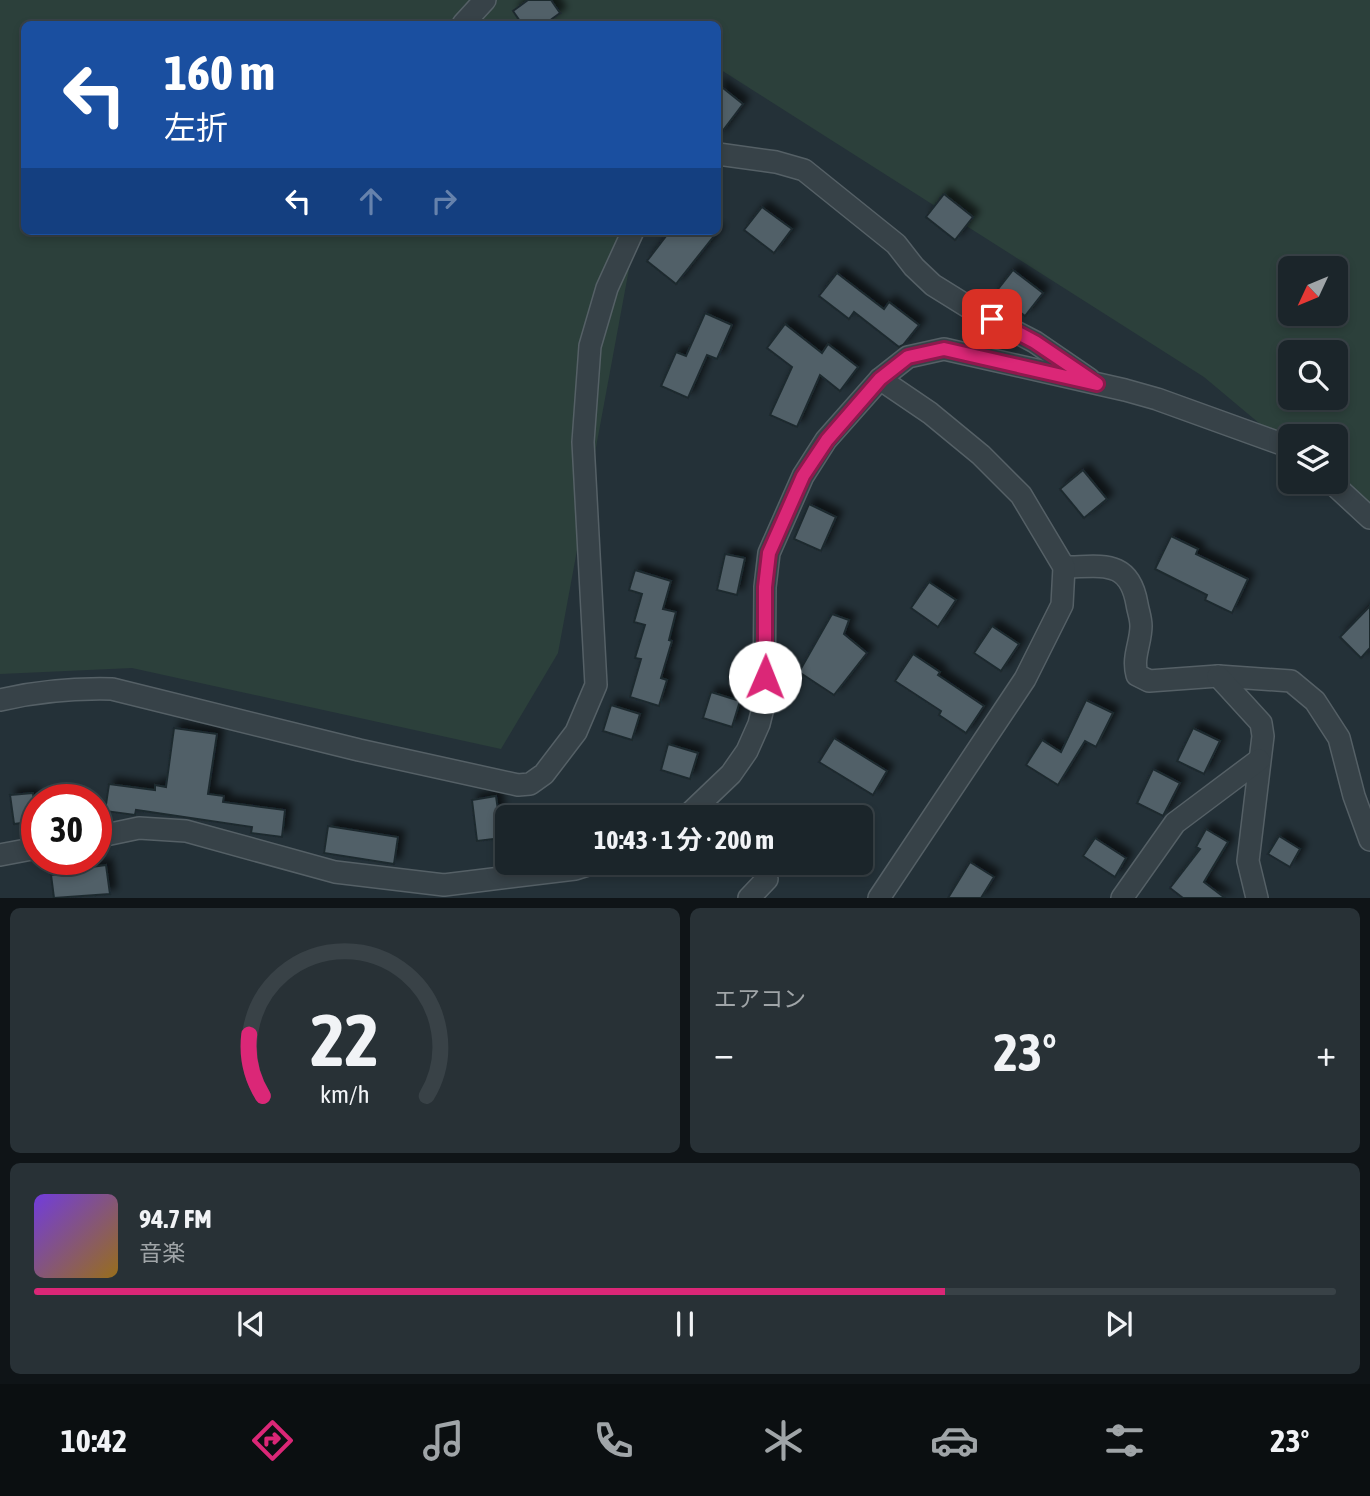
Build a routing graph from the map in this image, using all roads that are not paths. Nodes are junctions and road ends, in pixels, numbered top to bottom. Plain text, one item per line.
1 (485, 0) edge
2 (466, 21) edge
3 (721, 155) edge
4 (631, 235) edge
5 (880, 379) junction
6 (1097, 384) junction
7 (1278, 443) edge
8 (1344, 494) edge
9 (1370, 518) edge
10 (1064, 567) junction
11 (1218, 676) junction
12 (0, 700) edge
13 (1259, 760) junction
14 (699, 805) edge
15 (112, 834) edge
16 (1370, 840) edge
17 (21, 851) edge
18 (0, 855) edge
19 (526, 875) edge
20 (767, 879) dead end
21 (749, 898) edge
22 (879, 898) edge
23 (1122, 898) edge
24 (1257, 898) edge

1 - 2 street
3 - 6 street
4 - 12 street
5 - 6 street
5 - 10 street
5 - 14 street
6 - 7 street
8 - 9 street
10 - 11 street
10 - 22 street
11 - 13 street
11 - 16 street
13 - 23 street
13 - 24 street
15 - 19 street
17 - 18 street
20 - 21 street

